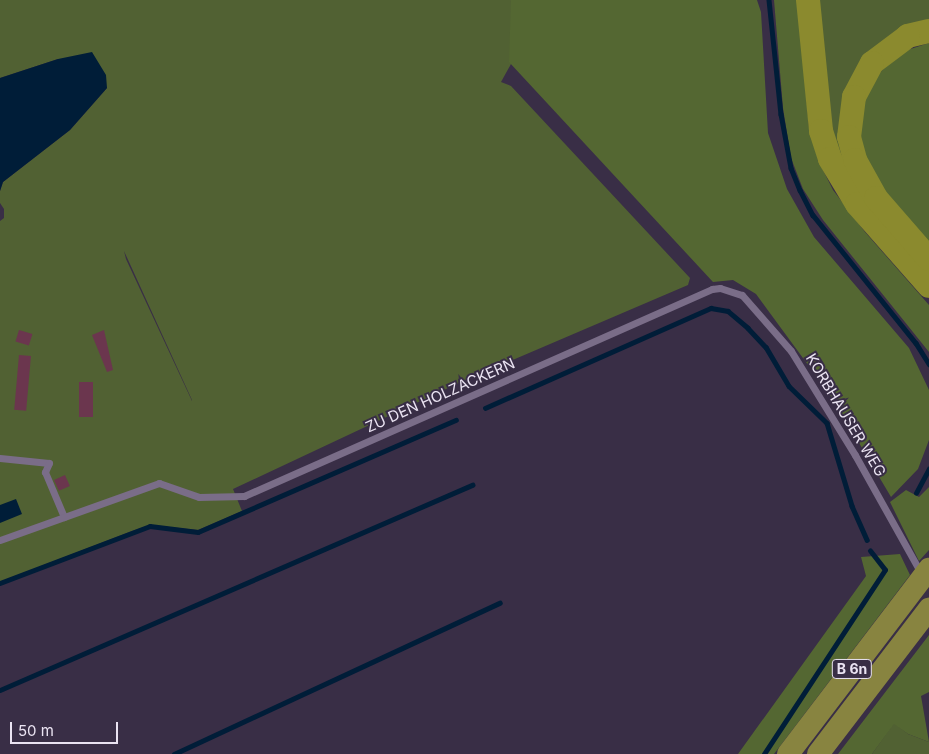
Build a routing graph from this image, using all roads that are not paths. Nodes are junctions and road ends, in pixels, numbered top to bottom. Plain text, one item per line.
1 (808, 0) edge
2 (929, 32) edge
3 (929, 260) edge
4 (929, 286) edge
5 (712, 289) joint
6 (0, 458) edge
7 (64, 517) junction
8 (0, 540) edge
9 (926, 577) edge
10 (929, 609) edge
11 (788, 754) edge
12 (818, 754) edge

1 - 4 highway
2 - 3 highway
5 - 7 lane, ZU DEN HOLZACKERN
5 - 9 lane, KORBHAUSER WEG
6 - 7 lane
7 - 8 lane, ZU DEN HOLZACKERN
9 - 11 highway, B 6n
10 - 12 highway, B 6n

